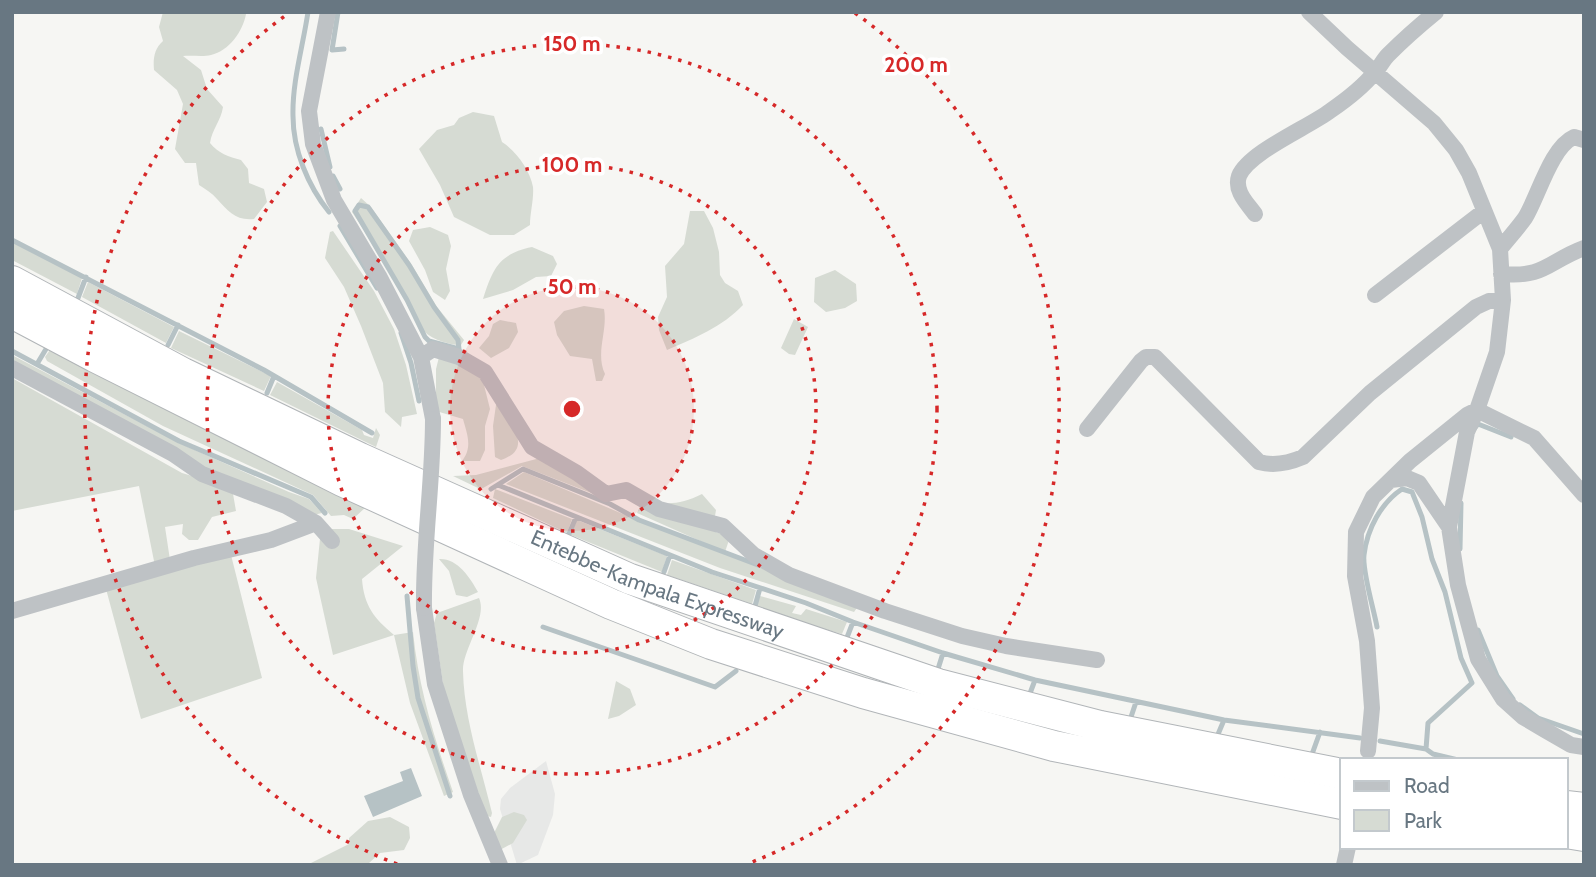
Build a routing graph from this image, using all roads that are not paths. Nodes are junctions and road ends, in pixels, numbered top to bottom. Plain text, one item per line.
1 (328, 12) edge
2 (1310, 12) edge
3 (1436, 12) edge
4 (1375, 72) junction
5 (1584, 140) edge
6 (1484, 211) junction
7 (1255, 214) dead end
8 (1584, 248) edge
9 (1500, 249) junction
10 (1501, 274) junction
11 (12, 281) edge
12 (1374, 295) dead end
13 (1503, 300) junction
14 (12, 313) edge
15 (421, 357) junction
16 (12, 368) edge
17 (1477, 410) junction
18 (1087, 429) dead end
19 (1391, 480) junction
20 (1584, 495) edge
21 (316, 523) junction
22 (1448, 527) junction
23 (332, 541) dead end
24 (12, 611) edge
25 (1097, 660) dead end
26 (1584, 747) edge
27 (1368, 751) dead end
28 (1340, 774) edge
29 (1340, 804) edge
30 (500, 865) edge

1 - 15 street
2 - 4 street
3 - 4 street
4 - 6 street
4 - 7 street
5 - 9 street
6 - 9 street
6 - 12 street
8 - 10 street
9 - 10 street
10 - 13 street
11 - 28 highway, Entebbe-Kampala Expressway
13 - 17 street
13 - 18 street
14 - 29 highway, Entebbe-Kampala Expressway
15 - 25 street
15 - 30 street, bridge
16 - 21 street
17 - 19 street
17 - 20 street
17 - 22 street
19 - 22 street
19 - 27 street
21 - 23 street
21 - 24 street
22 - 26 street

